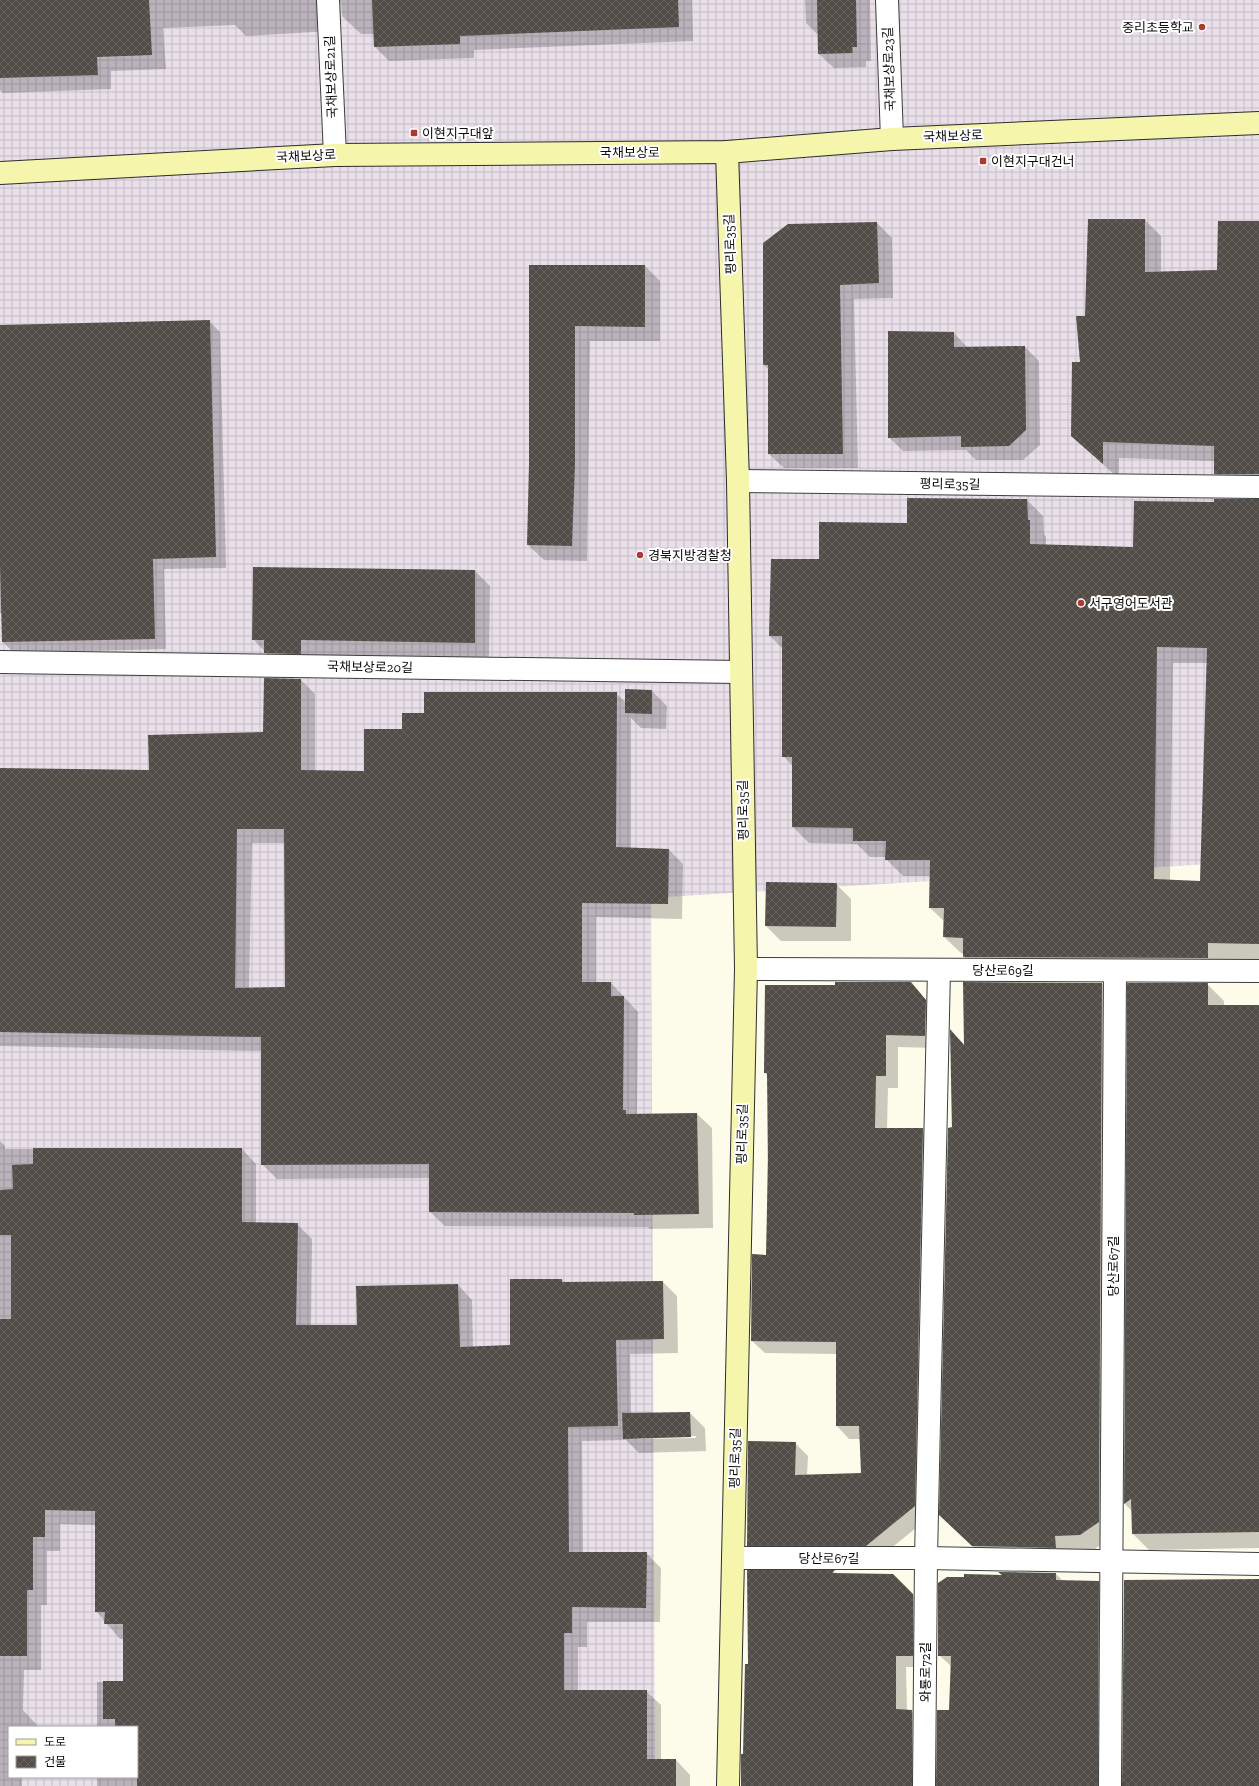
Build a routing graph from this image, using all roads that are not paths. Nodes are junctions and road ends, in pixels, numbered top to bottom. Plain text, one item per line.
1 (328, 0) edge
2 (887, 0) edge
3 (1259, 123) edge
4 (892, 139) junction
5 (727, 152) junction
6 (334, 155) junction
7 (0, 173) edge
8 (738, 481) junction
9 (1259, 487) edge
10 (0, 662) edge
11 (740, 672) junction
12 (746, 969) junction
13 (939, 970) junction
14 (1115, 971) junction
15 (1259, 971) edge
16 (733, 1558) junction
17 (926, 1558) junction
18 (1112, 1562) junction
19 (1259, 1564) edge
20 (728, 1786) edge
21 (924, 1786) edge
22 (1110, 1786) edge

1 - 6 street, 국채보상로21길
2 - 4 street, 국채보상로23길
3 - 4 street, 국채보상로
4 - 5 street, 국채보상로
5 - 6 street, 국채보상로
5 - 8 street, 평리로35길
6 - 7 street, 국채보상로
8 - 9 street, 평리로35길
8 - 11 street, 평리로35길
10 - 11 street, 국채보상로20길
11 - 12 street, 평리로35길
12 - 13 street, 당산로69길
12 - 16 street, 평리로35길
13 - 14 street, 당산로69길
13 - 17 street
14 - 15 street, 당산로69길
14 - 18 street, 당산로67길
16 - 17 street, 당산로67길
16 - 20 street, 평리로35길
17 - 18 street, 당산로67길
17 - 21 street, 와룡로72길
18 - 19 street, 당산로67길
18 - 22 street

